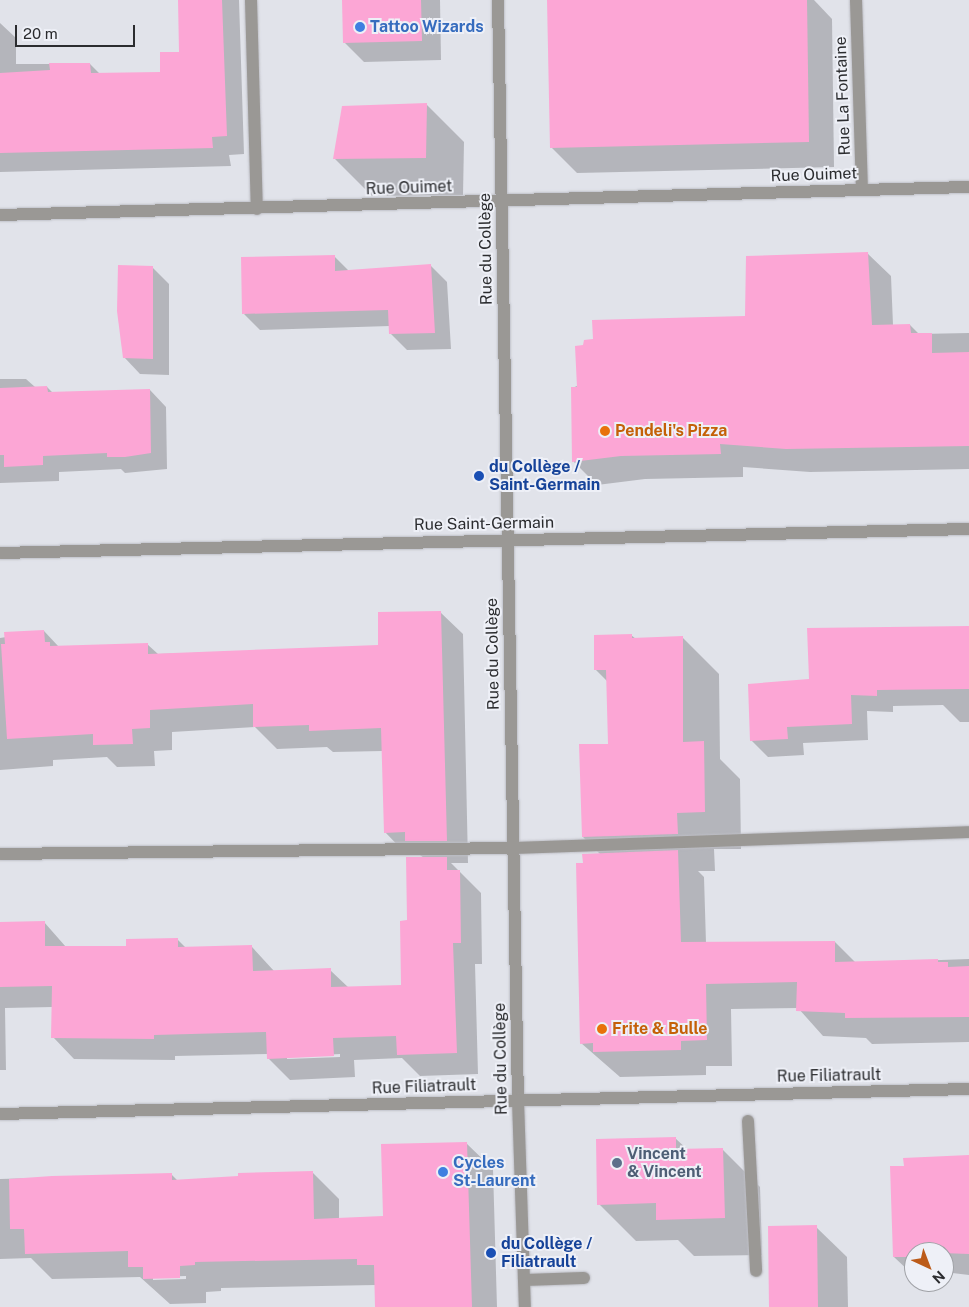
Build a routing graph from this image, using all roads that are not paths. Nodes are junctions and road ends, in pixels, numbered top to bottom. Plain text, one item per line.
1 (251, 0) edge
2 (498, 0) edge
3 (856, 0) edge
4 (969, 187) edge
5 (862, 190) junction
6 (502, 201) junction
7 (257, 209) junction
8 (0, 215) edge
9 (969, 529) edge
10 (508, 540) junction
11 (0, 553) edge
12 (969, 832) edge
13 (513, 848) junction
14 (0, 854) edge
15 (969, 1090) edge
16 (518, 1100) junction
17 (0, 1114) edge
18 (748, 1120) dead end
19 (756, 1271) dead end
20 (584, 1278) dead end
21 (524, 1280) junction
22 (525, 1307) edge

1 - 7 street
2 - 6 street, Rue du Collège
3 - 5 street, Rue La Fontaine
4 - 5 street, Rue Ouimet
5 - 6 street, Rue Ouimet
6 - 7 street, Rue Ouimet
6 - 10 street, Rue du Collège
7 - 8 street, Rue Ouimet
9 - 10 street, Rue Saint-Germain
10 - 11 street, Rue Saint-Germain
10 - 13 street, Rue du Collège
12 - 13 street
13 - 14 street
13 - 16 street, Rue du Collège
15 - 16 street, Rue Filiatrault
16 - 17 street, Rue Filiatrault
16 - 21 street, Rue du Collège
18 - 19 street
20 - 21 street
21 - 22 street, Rue du Collège

